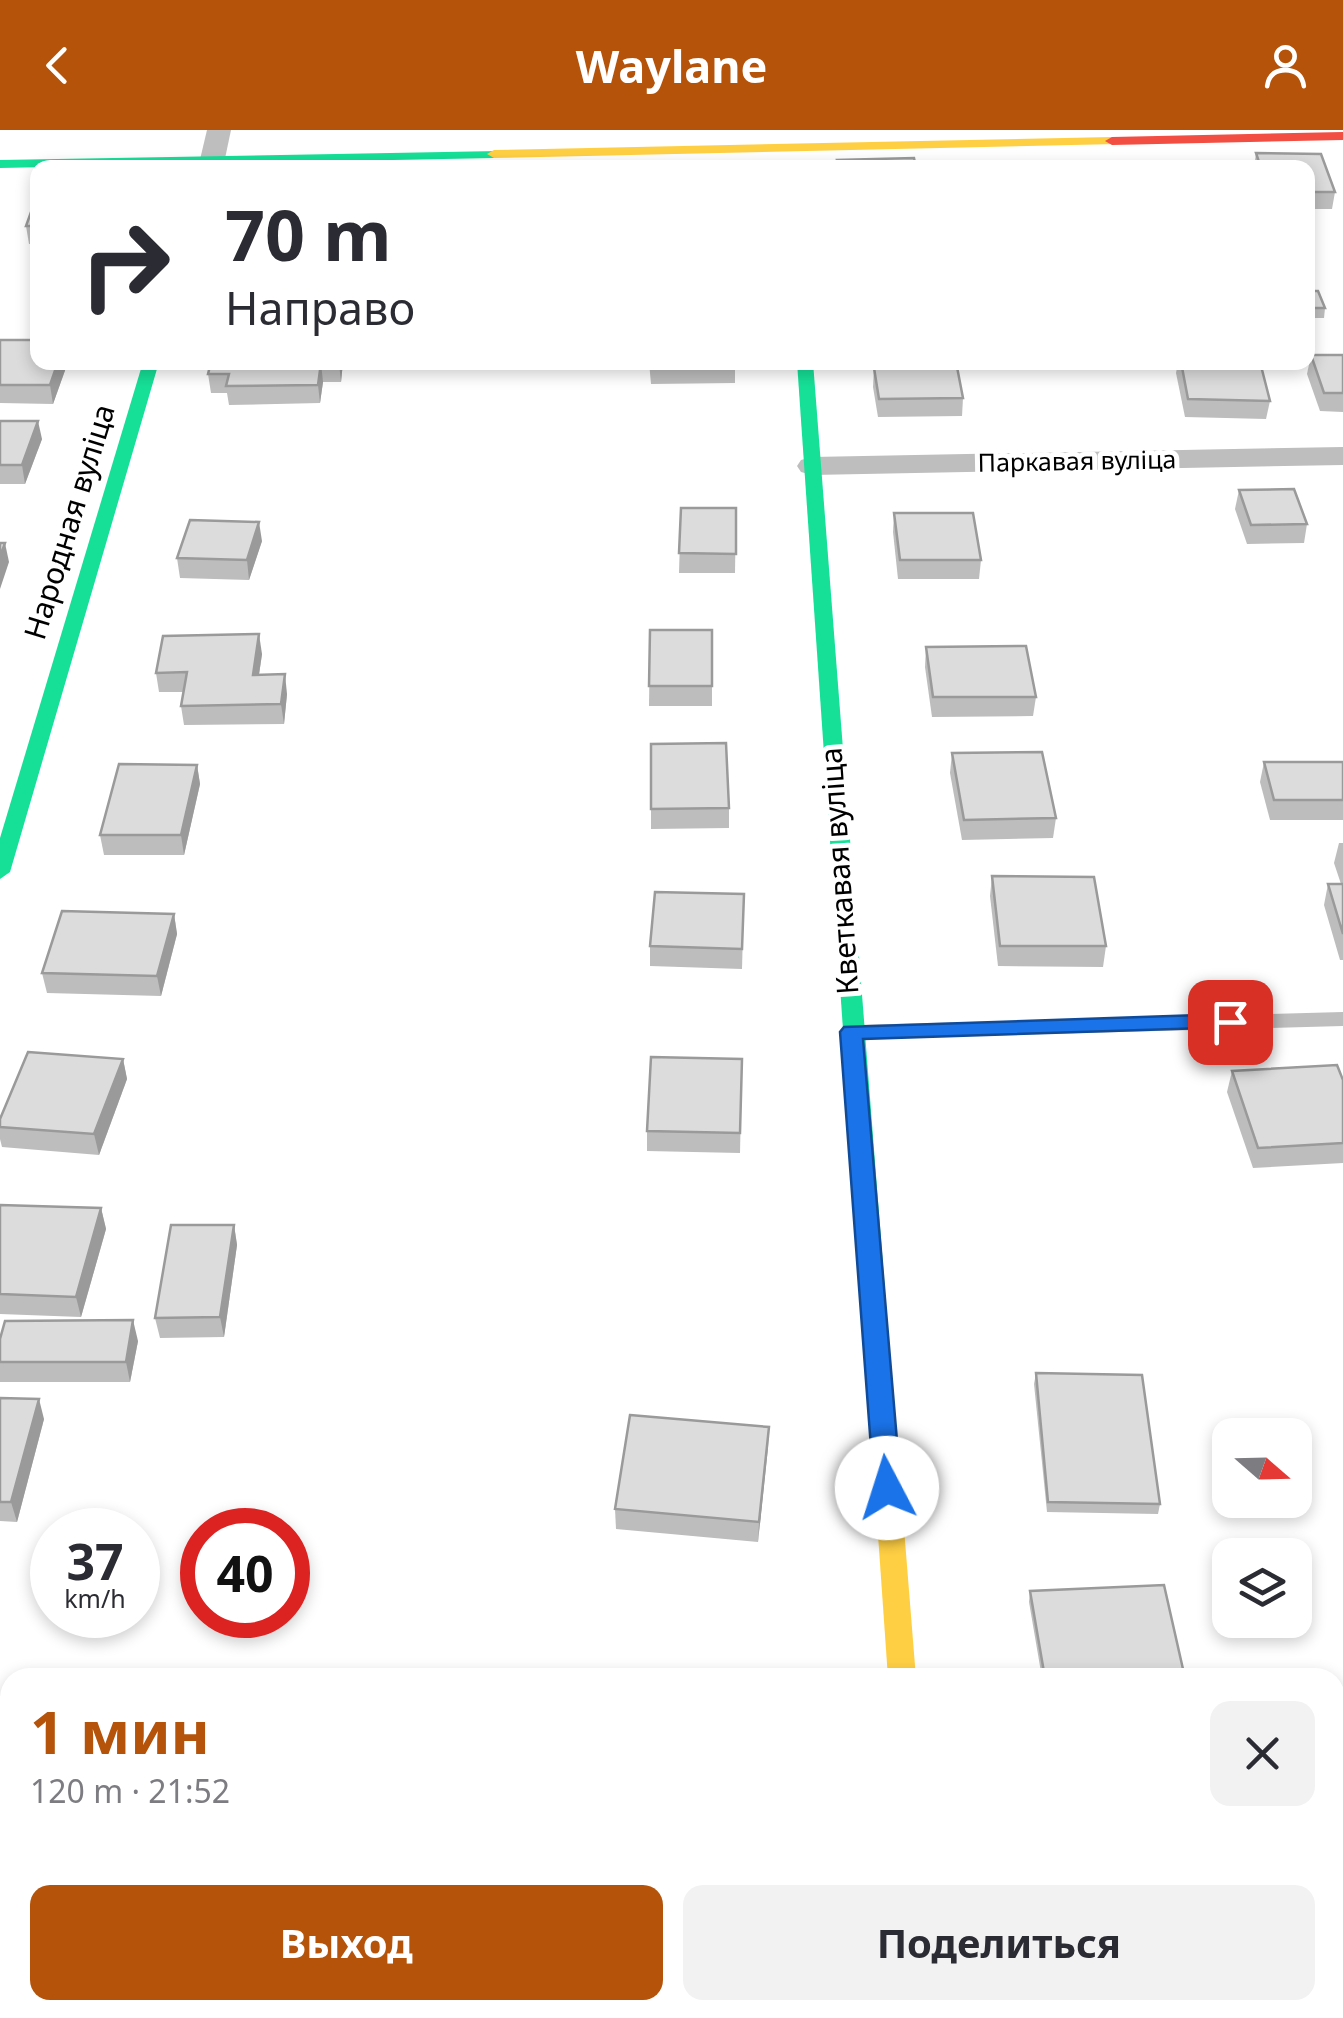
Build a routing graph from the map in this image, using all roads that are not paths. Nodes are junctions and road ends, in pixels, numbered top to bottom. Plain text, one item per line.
1 (219, 130) edge
2 (1343, 136) edge
3 (792, 158) edge
4 (212, 160) edge
5 (598, 160) edge
6 (0, 164) edge
7 (30, 164) edge
8 (149, 370) edge
9 (806, 370) edge
10 (1343, 456) edge
11 (812, 466) junction
12 (0, 872) edge
13 (1343, 1019) edge
14 (852, 1032) junction
15 (901, 1668) edge

1 - 4 street
2 - 3 street
3 - 5 street
6 - 7 street
8 - 12 street, Народная вуліца
9 - 11 street, Кветкавая вуліца
10 - 11 street, Паркавая вуліца
11 - 14 street, Кветкавая вуліца
13 - 14 lane
14 - 15 street, Кветкавая вуліца

